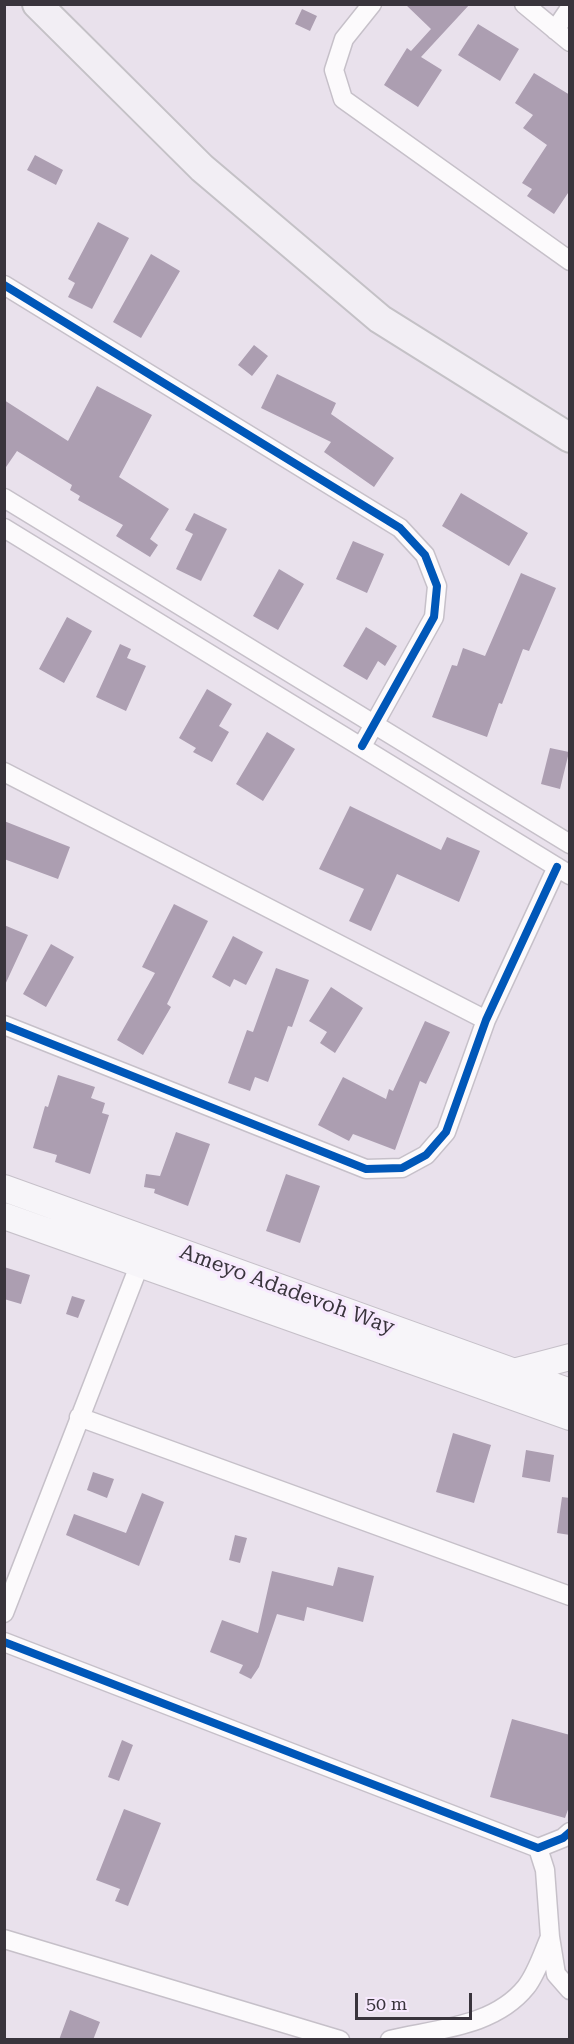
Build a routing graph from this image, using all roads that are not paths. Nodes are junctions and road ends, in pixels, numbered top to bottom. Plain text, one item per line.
1 (37, 4) edge
2 (372, 4) edge
3 (524, 4) edge
4 (570, 8) edge
5 (555, 30) junction
6 (570, 42) edge
7 (570, 261) edge
8 (4, 285) edge
9 (570, 438) edge
10 (4, 498) edge
11 (4, 528) edge
12 (375, 724) junction
13 (362, 746) junction
14 (4, 772) edge
15 (570, 844) edge
16 (563, 871) edge
17 (486, 1020) junction
18 (4, 1025) edge
19 (4, 1188) edge
20 (4, 1216) edge
21 (144, 1252) junction
22 (570, 1357) edge
23 (513, 1372) junction
24 (570, 1392) edge
25 (79, 1417) junction
26 (570, 1417) edge
27 (570, 1596) edge
28 (4, 1613) edge
29 (4, 1642) edge
30 (570, 1832) edge
31 (538, 1848) junction
32 (550, 1937) junction
33 (4, 1939) edge
34 (570, 1990) edge
35 (340, 2040) edge
36 (390, 2040) edge

1 - 9 main road
2 - 7 street
3 - 5 street
4 - 5 street
5 - 6 street
8 - 12 street
10 - 12 street
11 - 13 street
12 - 13 street
12 - 15 street
13 - 16 street
14 - 17 street
16 - 17 street
17 - 18 street
19 - 21 street, Ameyo Adadevoh Way
20 - 21 street, Ameyo Adadevoh Way
21 - 23 street, Ameyo Adadevoh Way
21 - 25 street
21 - 26 street, Ameyo Adadevoh Way
22 - 23 street
23 - 24 street, Ameyo Adadevoh Way
25 - 27 street
25 - 28 street
29 - 31 street
30 - 31 street
31 - 32 street
32 - 34 street
32 - 36 street
33 - 35 street

